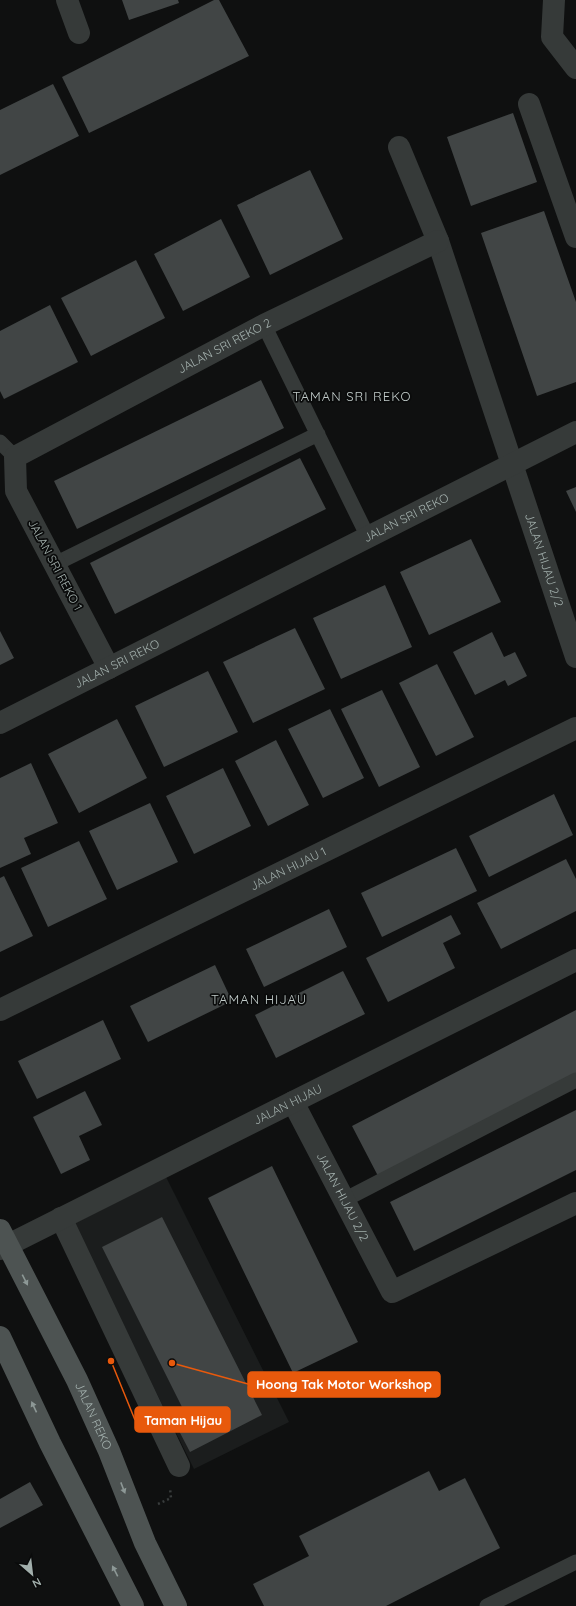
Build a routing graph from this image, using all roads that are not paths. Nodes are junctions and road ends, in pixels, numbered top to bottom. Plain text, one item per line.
1 (67, 0) edge
2 (554, 0) edge
3 (80, 33) dead end
4 (576, 68) edge
5 (529, 104) dead end
6 (399, 147) dead end
7 (576, 237) edge
8 (438, 241) junction
9 (264, 325) junction
10 (576, 432) edge
11 (318, 434) junction
12 (0, 442) edge
13 (15, 458) junction
14 (512, 464) junction
15 (368, 537) junction
16 (55, 564) junction
17 (576, 656) edge
18 (109, 668) junction
19 (0, 723) edge
20 (576, 728) edge
21 (576, 960) edge
22 (0, 1010) edge
23 (576, 1080) edge
24 (293, 1102) junction
25 (344, 1200) junction
26 (576, 1203) edge
27 (61, 1218) junction
28 (2, 1241) edge
29 (0, 1337) edge
30 (179, 1466) dead end
31 (576, 1562) edge
32 (133, 1606) edge
33 (176, 1606) edge
34 (487, 1606) edge

1 - 3 street
2 - 4 street
5 - 7 street
6 - 8 street
8 - 9 street, JALAN SRI REKO 2
8 - 14 street
9 - 11 lane
9 - 13 street, JALAN SRI REKO 2
10 - 14 street, JALAN SRI REKO
11 - 15 lane
11 - 16 lane
12 - 13 lane
13 - 16 street, JALAN SRI REKO 1
14 - 15 street, JALAN SRI REKO
14 - 17 street, JALAN HIJAU 2/2
15 - 18 street, JALAN SRI REKO
16 - 18 street, JALAN SRI REKO 1
18 - 19 street, JALAN SRI REKO
20 - 22 street, JALAN HIJAU 1
21 - 24 street, JALAN HIJAU
23 - 25 lane
24 - 25 street, JALAN HIJAU 2/2
24 - 27 street, JALAN HIJAU
25 - 26 street, JALAN HIJAU 2/2
27 - 28 street, JALAN HIJAU
27 - 30 street
28 -> 33 main road, JALAN REKO
32 -> 29 main road
31 - 34 lane

